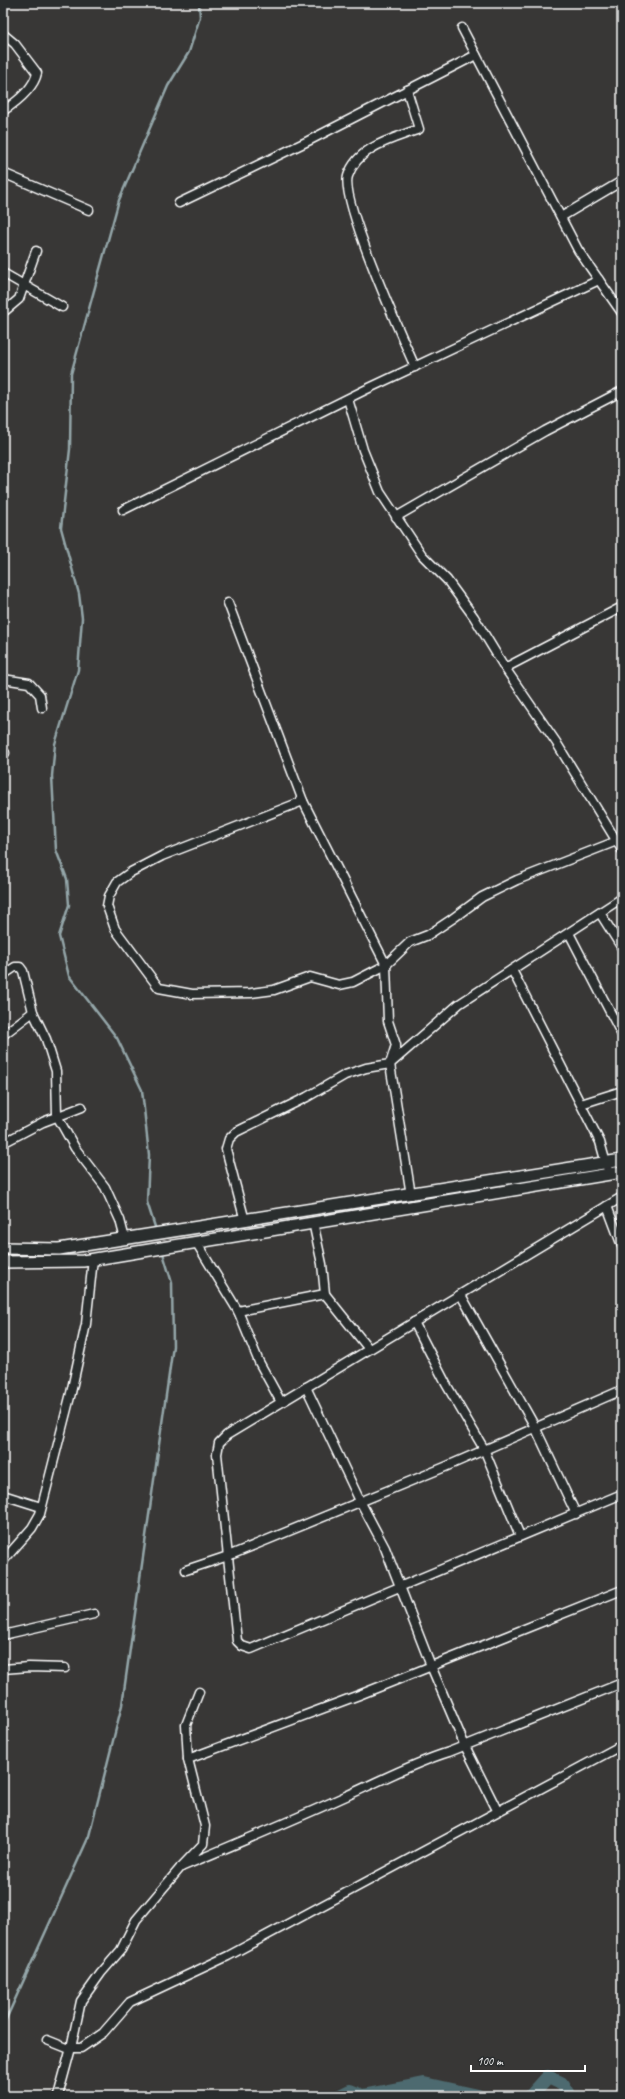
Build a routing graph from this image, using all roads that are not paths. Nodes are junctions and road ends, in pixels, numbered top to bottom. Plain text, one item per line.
1 (462, 28) dead end
2 (3, 34) edge
3 (476, 55) junction
4 (407, 90) junction
5 (3, 112) edge
6 (3, 173) edge
7 (622, 181) edge
8 (179, 203) dead end
9 (89, 210) dead end
10 (561, 216) junction
11 (36, 251) dead end
12 (3, 273) edge
13 (599, 280) junction
14 (23, 285) junction
15 (62, 307) dead end
16 (3, 309) edge
17 (622, 313) edge
18 (415, 367) junction
19 (622, 391) edge
20 (348, 399) junction
21 (123, 510) dead end
22 (396, 517) junction
23 (228, 603) dead end
24 (622, 607) edge
25 (505, 668) junction
26 (3, 679) edge
27 (42, 708) dead end
28 (303, 801) junction
29 (619, 840) edge
30 (622, 850) edge
31 (622, 898) edge
32 (600, 913) junction
33 (569, 933) junction
34 (622, 948) edge
35 (386, 965) junction
36 (512, 970) junction
37 (3, 975) edge
38 (33, 1012) junction
39 (3, 1036) edge
40 (622, 1036) edge
41 (390, 1064) junction
42 (622, 1091) edge
43 (581, 1104) junction
44 (82, 1107) dead end
45 (57, 1116) junction
46 (3, 1143) edge
47 (622, 1160) edge
48 (607, 1163) junction
49 (622, 1172) edge
50 (609, 1174) junction
51 (411, 1195) junction
52 (622, 1196) edge
53 (607, 1206) junction
54 (245, 1221) junction
55 (312, 1222) junction
56 (129, 1239) junction
57 (194, 1242) junction
58 (622, 1246) edge
59 (3, 1248) edge
60 (93, 1259) junction
61 (3, 1262) edge
62 (325, 1294) junction
63 (461, 1295) junction
64 (238, 1311) junction
65 (414, 1322) junction
66 (369, 1349) junction
67 (306, 1387) junction
68 (622, 1390) edge
69 (281, 1402) junction
70 (535, 1427) junction
71 (484, 1449) junction
72 (622, 1494) edge
73 (3, 1495) edge
74 (360, 1501) junction
75 (42, 1506) junction
76 (576, 1514) junction
77 (520, 1536) junction
78 (228, 1556) junction
79 (3, 1561) edge
80 (186, 1570) dead end
81 (401, 1586) junction
82 (622, 1590) edge
83 (94, 1614) dead end
84 (3, 1635) edge
85 (431, 1666) junction
86 (65, 1668) dead end
87 (3, 1669) edge
88 (622, 1683) edge
89 (199, 1692) dead end
90 (622, 1745) edge
91 (465, 1746) junction
92 (188, 1759) junction
93 (497, 1810) junction
94 (180, 1867) junction
95 (47, 2040) dead end
96 (71, 2048) junction
97 (58, 2096) edge

1 - 3 street
2 - 5 street
3 - 4 street
3 - 10 street
4 - 8 street
4 - 18 street
6 - 9 street
7 - 10 street
10 - 13 street
11 - 14 street
12 - 14 street
13 - 17 street
13 - 18 street
14 - 15 street
14 - 16 street
18 - 20 street
19 - 22 street
20 - 21 street
20 - 22 street
22 - 25 street
23 - 28 street
24 - 25 street
25 - 29 street
26 - 27 street
28 - 35 street
28 - 35 street
29 - 30 street
29 - 35 street
31 - 32 street
32 - 33 street
32 - 34 street
33 - 36 street
33 - 40 street
35 - 41 street
36 - 41 street
36 - 43 street
37 - 38 street
38 - 39 street
38 - 45 street
41 - 51 street
41 - 54 street
42 - 43 street
43 - 48 street
44 - 45 street
45 - 46 street
45 - 56 street
47 - 48 main road
48 - 50 street
48 - 51 main road
49 - 50 main road
50 - 55 main road
51 - 54 main road
52 - 53 street
53 - 58 street
53 - 63 street
54 - 56 main road
55 - 57 main road
55 - 62 street
56 - 59 main road
57 - 60 main road
57 - 64 street
60 - 61 main road
60 - 75 street
62 - 64 street
62 - 66 street
63 - 65 street
63 - 70 street
64 - 69 street
65 - 66 street
65 - 71 street
66 - 67 street
67 - 69 street
67 - 74 street
68 - 70 street
69 - 78 street
70 - 71 street
70 - 76 street
71 - 74 street
71 - 77 street
72 - 76 street
73 - 75 street
74 - 78 street
74 - 81 street
75 - 79 street
76 - 77 street
77 - 81 street
78 - 80 street
78 - 81 street
81 - 85 street
82 - 85 street
83 - 84 street
85 - 91 street
85 - 92 street
86 - 87 street
88 - 91 street
89 - 92 street
90 - 93 street
91 - 93 street
91 - 94 street
92 - 94 street
93 - 96 street
94 - 96 street
95 - 96 street
96 - 97 street

